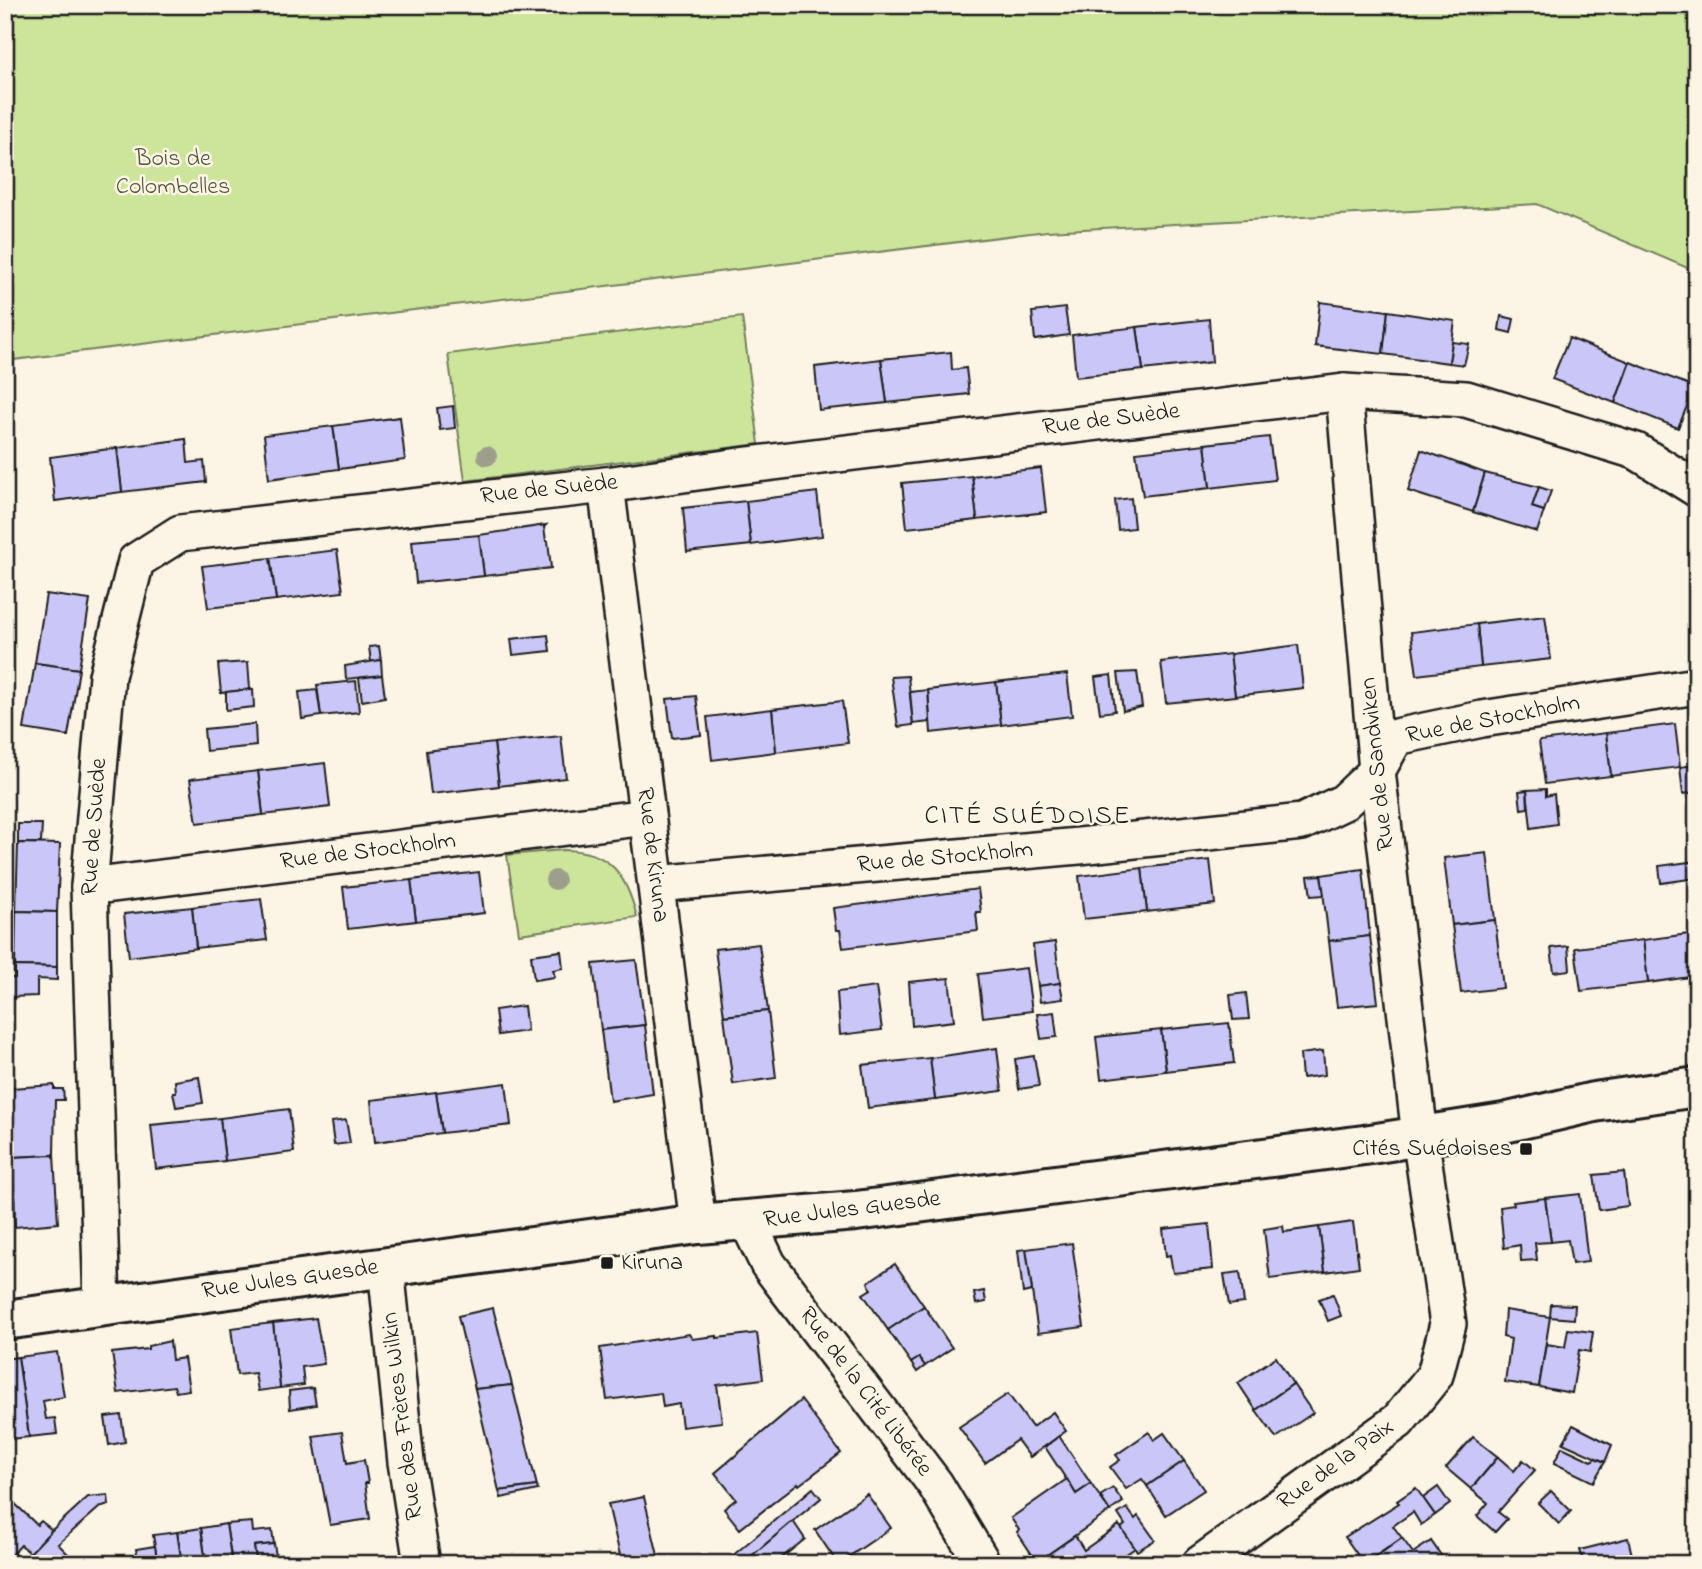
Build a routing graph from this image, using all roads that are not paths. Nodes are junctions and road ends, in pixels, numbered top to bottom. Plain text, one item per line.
1 (1344, 391) junction
2 (606, 485) junction
3 (1697, 489) edge
4 (1697, 686) edge
5 (1377, 771) junction
6 (647, 817) junction
7 (656, 884) junction
8 (89, 887) junction
9 (1697, 1087) edge
10 (1420, 1136) junction
11 (748, 1222) junction
12 (698, 1224) junction
13 (386, 1267) junction
14 (102, 1306) junction
15 (5, 1320) edge
16 (422, 1564) edge
17 (983, 1564) edge
18 (1200, 1564) edge

1 - 2 street, Rue de Suède
1 - 3 street, Rue de Suède
1 - 5 street, Rue de Sandviken
2 - 6 street, Rue de Kiruna
2 - 8 street, Rue de Suède
4 - 5 street, Rue de Stockholm
5 - 7 street, Rue de Stockholm
5 - 10 street, Rue de Sandviken
6 - 7 street, Rue de Kiruna
6 - 8 street, Rue de Stockholm
7 - 12 street, Rue de Kiruna
8 - 14 street, Rue de Suède
9 - 10 street, Rue Jules Guesde
10 - 11 street, Rue Jules Guesde
10 - 18 street, Rue de la Paix
11 - 12 street, Rue Jules Guesde
11 - 17 street, Rue de la Cité Libérée
12 - 13 street, Rue Jules Guesde
13 - 14 street, Rue Jules Guesde
13 - 16 street, Rue des Frères Wilkin
14 - 15 street, Rue Jules Guesde

